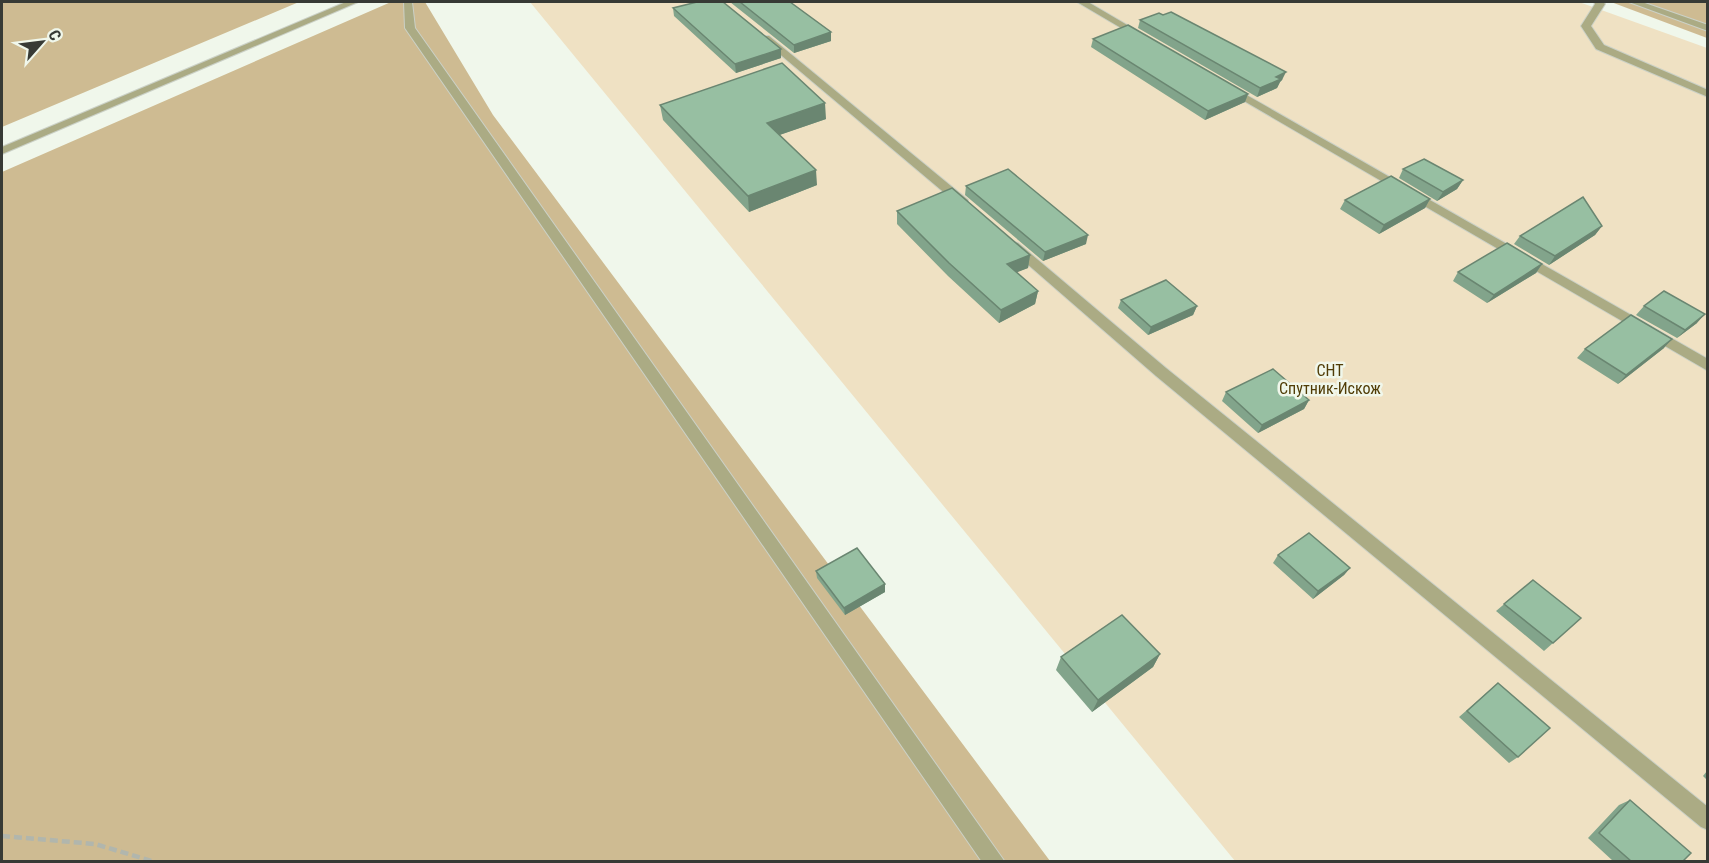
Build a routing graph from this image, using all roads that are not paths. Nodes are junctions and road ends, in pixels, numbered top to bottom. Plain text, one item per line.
1 (353, 2) edge
2 (408, 2) edge
3 (1082, 2) edge
4 (1598, 2) edge
5 (1634, 2) edge
6 (1707, 28) edge
7 (758, 31) edge
8 (1154, 44) edge
9 (1215, 80) edge
10 (1707, 94) edge
11 (2, 151) edge
12 (973, 211) edge
13 (1000, 234) edge
14 (1707, 366) edge
15 (1707, 820) edge
16 (995, 861) edge

1 - 11 street
2 - 16 street
3 - 8 street
4 - 10 street
5 - 6 street
7 - 12 street
9 - 14 street
13 - 15 street

